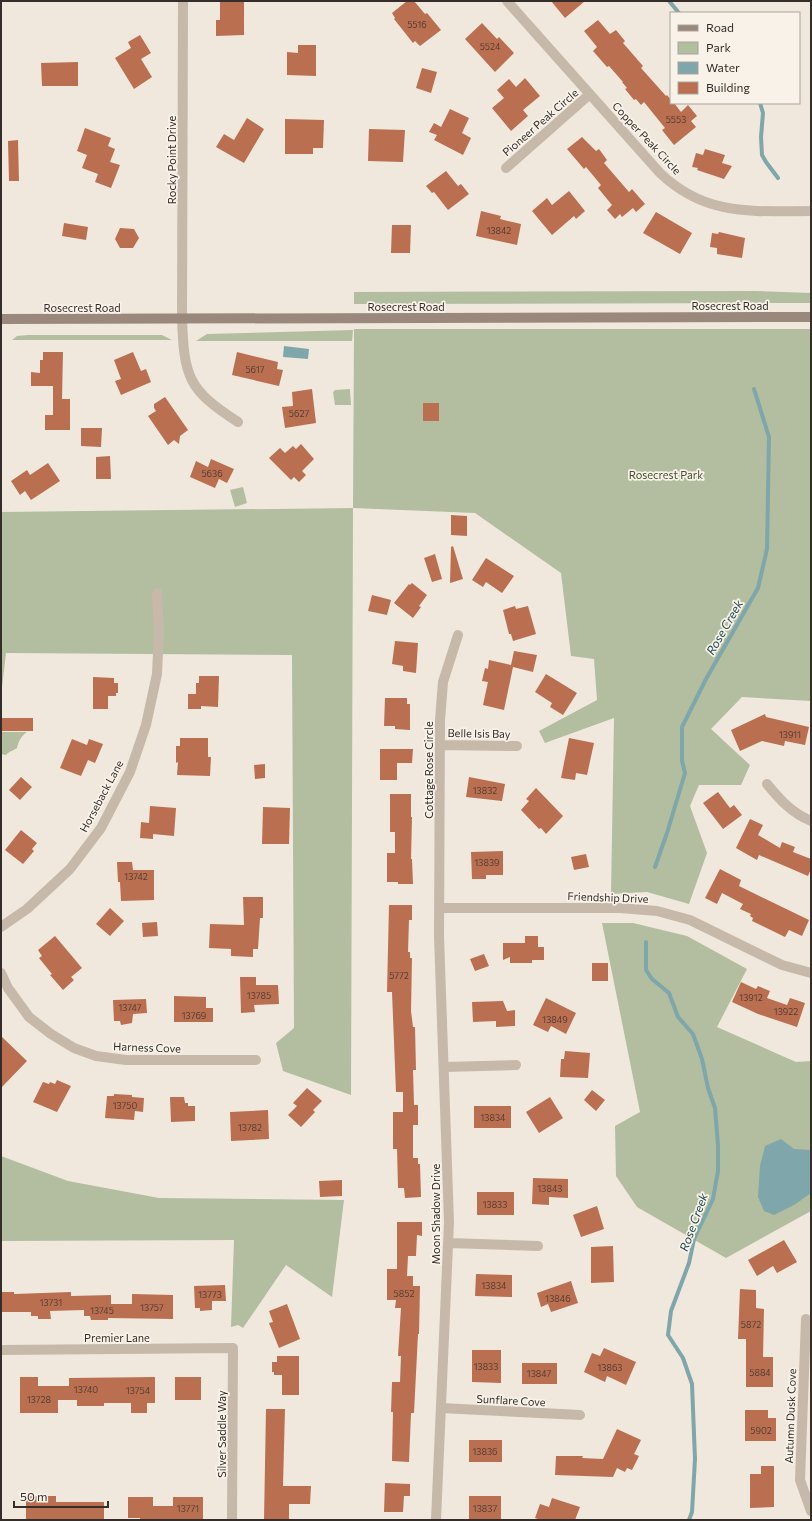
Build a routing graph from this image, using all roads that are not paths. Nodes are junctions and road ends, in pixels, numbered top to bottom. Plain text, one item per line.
1 (183, 1) edge
2 (507, 1) edge
3 (590, 94) junction
4 (506, 168) dead end
5 (811, 211) edge
6 (811, 317) edge
7 (182, 318) junction
8 (1, 319) edge
9 (238, 422) dead end
10 (157, 593) dead end
11 (458, 635) dead end
12 (440, 745) junction
13 (517, 746) dead end
14 (767, 784) dead end
15 (811, 821) edge
16 (439, 908) junction
17 (1, 927) edge
18 (1, 973) edge
19 (811, 973) edge
20 (256, 1060) dead end
21 (516, 1065) dead end
22 (444, 1066) junction
23 (449, 1243) junction
24 (538, 1246) dead end
25 (806, 1319) dead end
26 (233, 1348) joint
27 (1, 1350) edge
28 (441, 1408) junction
29 (580, 1415) dead end
30 (811, 1511) edge
31 (232, 1520) edge
32 (436, 1520) edge

1 - 7 street, Rocky Point Drive
2 - 3 street, Copper Peak Circle
3 - 4 street, Pioneer Peak Circle
3 - 5 street, Copper Peak Circle
6 - 7 main road, Rosecrest Road
7 - 8 main road, Rosecrest Road
7 - 9 street, Rocky Point Drive
10 - 17 street, Horseback Lane
11 - 12 street, Cottage Rose Circle
12 - 13 street, Belle Isis Bay
12 - 16 street, Cottage Rose Circle
14 - 15 street
16 - 19 street, Friendship Drive
16 - 22 street, Moon Shadow Drive
18 - 20 street, Harness Cove
21 - 22 street
22 - 23 street, Moon Shadow Drive
23 - 24 street
23 - 28 street, Moon Shadow Drive
25 - 30 street, Autumn Dusk Cove
26 - 27 street, Premier Lane
26 - 31 street, Silver Saddle Way
28 - 29 street, Sunflare Cove
28 - 32 street, Moon Shadow Drive

